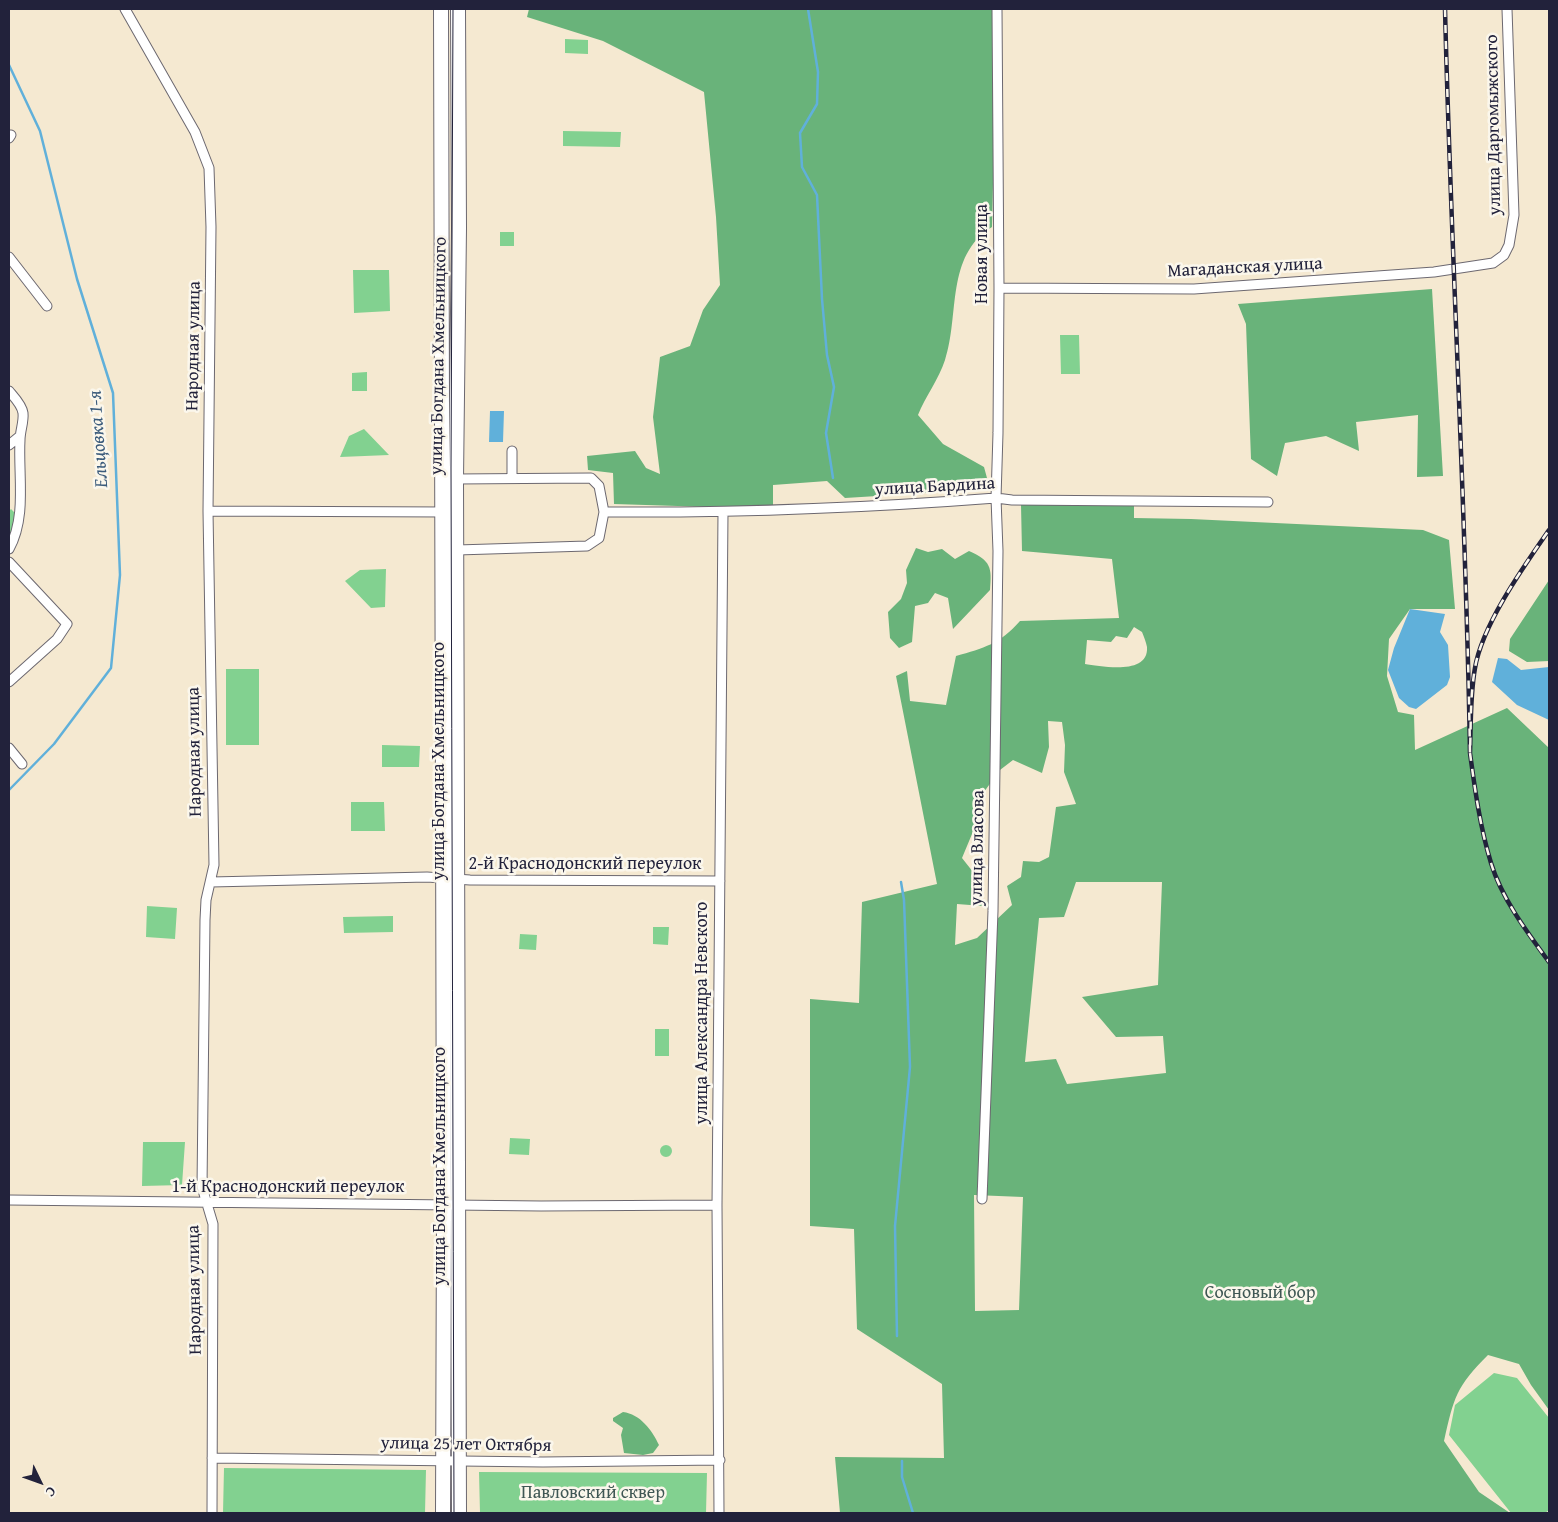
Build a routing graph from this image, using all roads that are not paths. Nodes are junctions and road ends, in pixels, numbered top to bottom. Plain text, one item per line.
1 (125, 9) edge
2 (441, 9) edge
3 (458, 9) edge
4 (997, 9) edge
5 (1507, 9) edge
6 (9, 257) edge
7 (1493, 263) joint
8 (999, 288) junction
9 (47, 306) dead end
10 (9, 391) edge
11 (20, 436) junction
12 (9, 445) edge
13 (512, 451) dead end
14 (512, 478) junction
15 (456, 479) junction
16 (996, 498) junction
17 (1268, 502) dead end
18 (208, 511) junction
19 (441, 511) junction
20 (456, 512) junction
21 (604, 512) junction
22 (723, 513) junction
23 (9, 550) edge
24 (458, 550) junction
25 (9, 562) edge
26 (9, 682) edge
27 (9, 748) edge
28 (22, 764) dead end
29 (442, 878) junction
30 (458, 880) junction
31 (720, 881) junction
32 (211, 882) junction
33 (982, 1199) dead end
34 (9, 1200) edge
35 (207, 1204) junction
36 (444, 1204) junction
37 (459, 1204) junction
38 (717, 1205) junction
39 (212, 1458) junction
40 (459, 1460) junction
41 (720, 1460) junction
42 (443, 1461) junction
43 (212, 1513) edge
44 (443, 1513) edge
45 (459, 1513) edge
46 (719, 1513) edge

1 - 18 street, Народная улица
2 - 19 highway, улица Богдана Хмельницкого
3 - 15 highway, улица Богдана Хмельницкого
4 - 8 street, Новая улица
5 - 7 street, улица Даргомыжского
6 - 9 street
7 - 8 street, Магаданская улица
8 - 16 street, Новая улица
10 - 11 street
11 - 12 street
11 - 23 street
13 - 14 street
14 - 15 street
14 - 21 street
15 - 20 highway, улица Богдана Хмельницкого
16 - 17 street, улица Бардина
16 - 22 street, улица Бардина
16 - 33 street, улица Власова
18 - 19 street
18 - 32 street, Народная улица
19 - 20 street
19 - 29 highway, улица Богдана Хмельницкого
20 - 24 highway, улица Богдана Хмельницкого
21 - 22 street, улица Бардина
21 - 24 street
22 - 31 street, улица Александра Невского
24 - 30 highway, улица Богдана Хмельницкого
25 - 26 street
27 - 28 street
29 - 30 street, 2-й Краснодонский переулок
29 - 32 street, 2-й Краснодонский переулок
29 - 36 highway, улица Богдана Хмельницкого
30 - 31 street, 2-й Краснодонский переулок
30 - 37 highway, улица Богдана Хмельницкого
31 - 38 street, улица Александра Невского
32 - 35 street, Народная улица
34 - 35 street, 1-й Краснодонский переулок
35 - 36 street, 1-й Краснодонский переулок
35 - 39 street, Народная улица
36 - 37 street, 1-й Краснодонский переулок
36 - 42 highway, улица Богдана Хмельницкого
37 - 38 street, 1-й Краснодонский переулок
37 - 40 highway, улица Богдана Хмельницкого
38 - 41 street, улица Александра Невского
39 - 42 street, улица 25 лет Октября
39 - 43 street, Народная улица
40 - 41 street, улица 25 лет Октября
40 - 42 street, улица 25 лет Октября
40 - 45 highway, улица Богдана Хмельницкого
41 - 46 street, улица Александра Невского
42 - 44 highway, улица Богдана Хмельницкого

